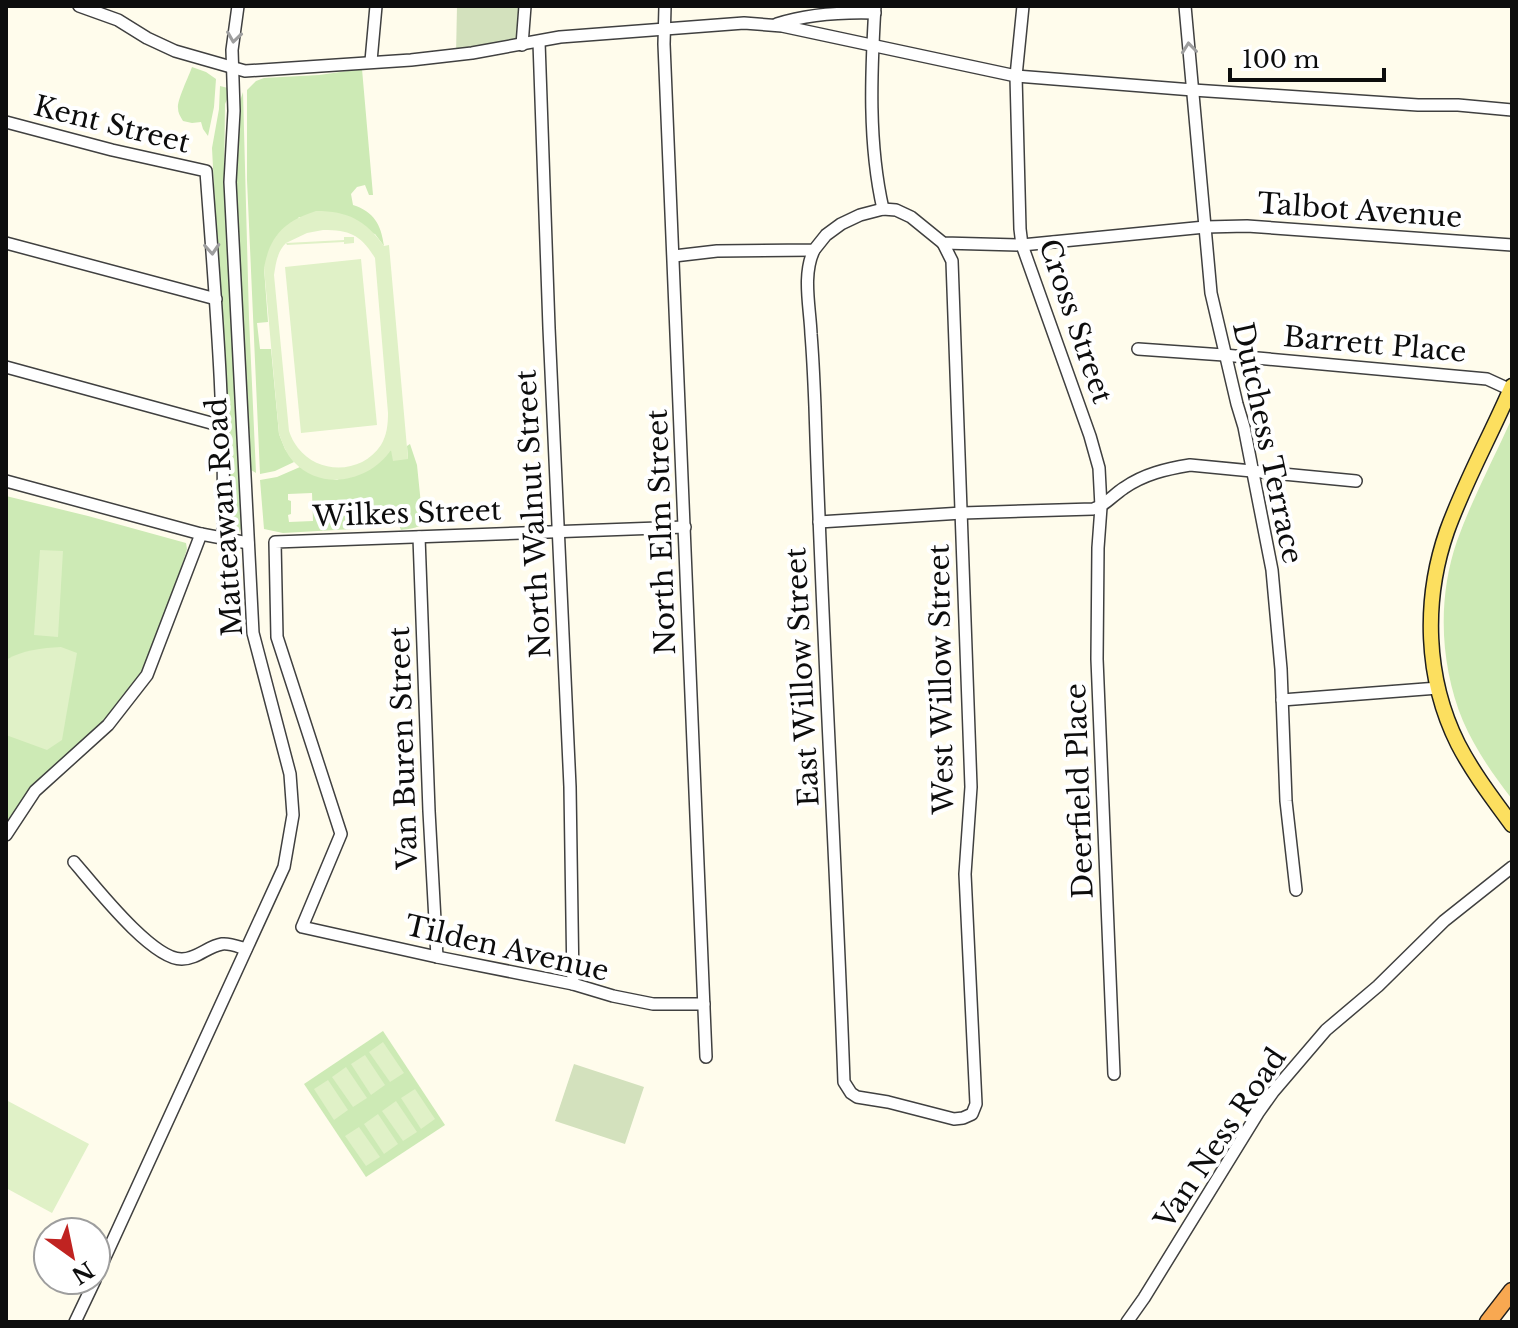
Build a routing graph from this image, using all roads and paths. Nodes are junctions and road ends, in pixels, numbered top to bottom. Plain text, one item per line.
1 (79, 6) edge
2 (238, 6) edge
3 (376, 6) edge
4 (525, 6) edge
5 (665, 6) edge
6 (1023, 6) edge
7 (1185, 6) edge
8 (103, 10) edge
9 (875, 10) edge
10 (772, 25) junction
11 (665, 29) junction
12 (539, 42) junction
13 (522, 45) junction
14 (874, 47) junction
15 (371, 61) junction
16 (234, 68) junction
17 (1016, 76) junction
18 (1193, 90) junction
19 (1512, 110) edge
20 (6, 122) edge
21 (883, 209) junction
22 (1205, 227) junction
23 (6, 243) edge
24 (943, 243) junction
25 (1022, 245) junction
26 (1512, 245) edge
27 (814, 250) junction
28 (674, 256) junction
29 (216, 299) junction
30 (1138, 349) dead end
31 (1224, 355) junction
32 (6, 367) edge
33 (1511, 388) edge
34 (222, 426) junction
35 (1252, 470) junction
36 (6, 481) edge
37 (1356, 481) dead end
38 (1101, 507) junction
39 (962, 513) junction
40 (819, 522) junction
41 (685, 527) junction
42 (558, 532) junction
43 (201, 534) junction
44 (419, 537) junction
45 (223, 540) junction
46 (248, 543) junction
47 (1438, 688) junction
48 (1282, 700) junction
49 (1512, 825) edge
50 (6, 835) edge
51 (74, 862) dead end
52 (1512, 867) edge
53 (1296, 890) dead end
54 (302, 927) joint
55 (246, 949) junction
56 (437, 957) junction
57 (573, 984) junction
58 (704, 1004) junction
59 (706, 1057) dead end
60 (1114, 1074) dead end
61 (857, 1097) joint
62 (112, 1241) edge
63 (1512, 1291) edge
64 (87, 1296) edge
65 (1512, 1310) edge
66 (75, 1322) edge
67 (1127, 1322) edge
68 (1488, 1322) edge
69 (1502, 1322) edge

1 - 8 street
2 -> 16 street, Matteawan Road
3 - 15 street
4 - 13 street
5 - 11 street, North Elm Street
6 - 17 street, Cross Street
18 -> 7 street, Dutchess Terrace
8 - 16 street
9 - 10 street
9 - 14 street
10 - 11 street
10 - 14 street
11 - 12 street
11 - 28 street, North Elm Street
12 - 13 street
12 - 42 street, North Walnut Street
13 - 15 street
14 - 17 street
14 - 21 street
15 - 16 street
16 - 46 street, Matteawan Road
17 - 18 street
17 - 25 street, Cross Street
18 - 19 street
18 - 22 street, Dutchess Terrace
20 -> 29 street, Kent Street
21 - 24 street
21 - 27 street
22 - 25 street, Talbot Avenue
22 - 26 street, Talbot Avenue
22 - 31 street, Dutchess Terrace
23 - 29 street
24 - 25 street, Talbot Avenue
24 - 39 street, West Willow Street
25 - 38 street, Cross Street
27 - 28 street
27 - 40 street, East Willow Street
28 - 41 street, North Elm Street
29 - 34 street
30 - 31 street, Barrett Place
31 - 33 street, Barrett Place
31 - 35 street, Dutchess Terrace
32 - 34 street
33 - 47 main road
34 - 45 street
35 - 37 street
35 - 38 street
35 - 48 street, Dutchess Terrace
36 - 43 street
38 - 39 street
38 - 60 street, Deerfield Place
39 - 40 street
39 - 61 street, West Willow Street
40 - 61 street, East Willow Street
41 - 42 street, Wilkes Street
41 - 58 street, North Elm Street
42 - 44 street, Wilkes Street
42 - 57 street, North Walnut Street
43 - 45 street
43 - 50 street
44 - 54 street, Wilkes Street
44 - 56 street, Van Buren Street
45 - 46 street
46 - 55 street, Matteawan Road
47 - 48 street
47 - 49 main road
48 - 53 street, Dutchess Terrace
51 - 55 street
52 - 67 street, Van Ness Road
54 - 56 street, Tilden Avenue
55 - 62 street, Matteawan Road
56 - 57 street, Tilden Avenue
57 - 58 street, Tilden Avenue
58 - 59 street, North Elm Street
63 - 68 highway
64 - 66 street, Matteawan Road
65 - 69 highway

